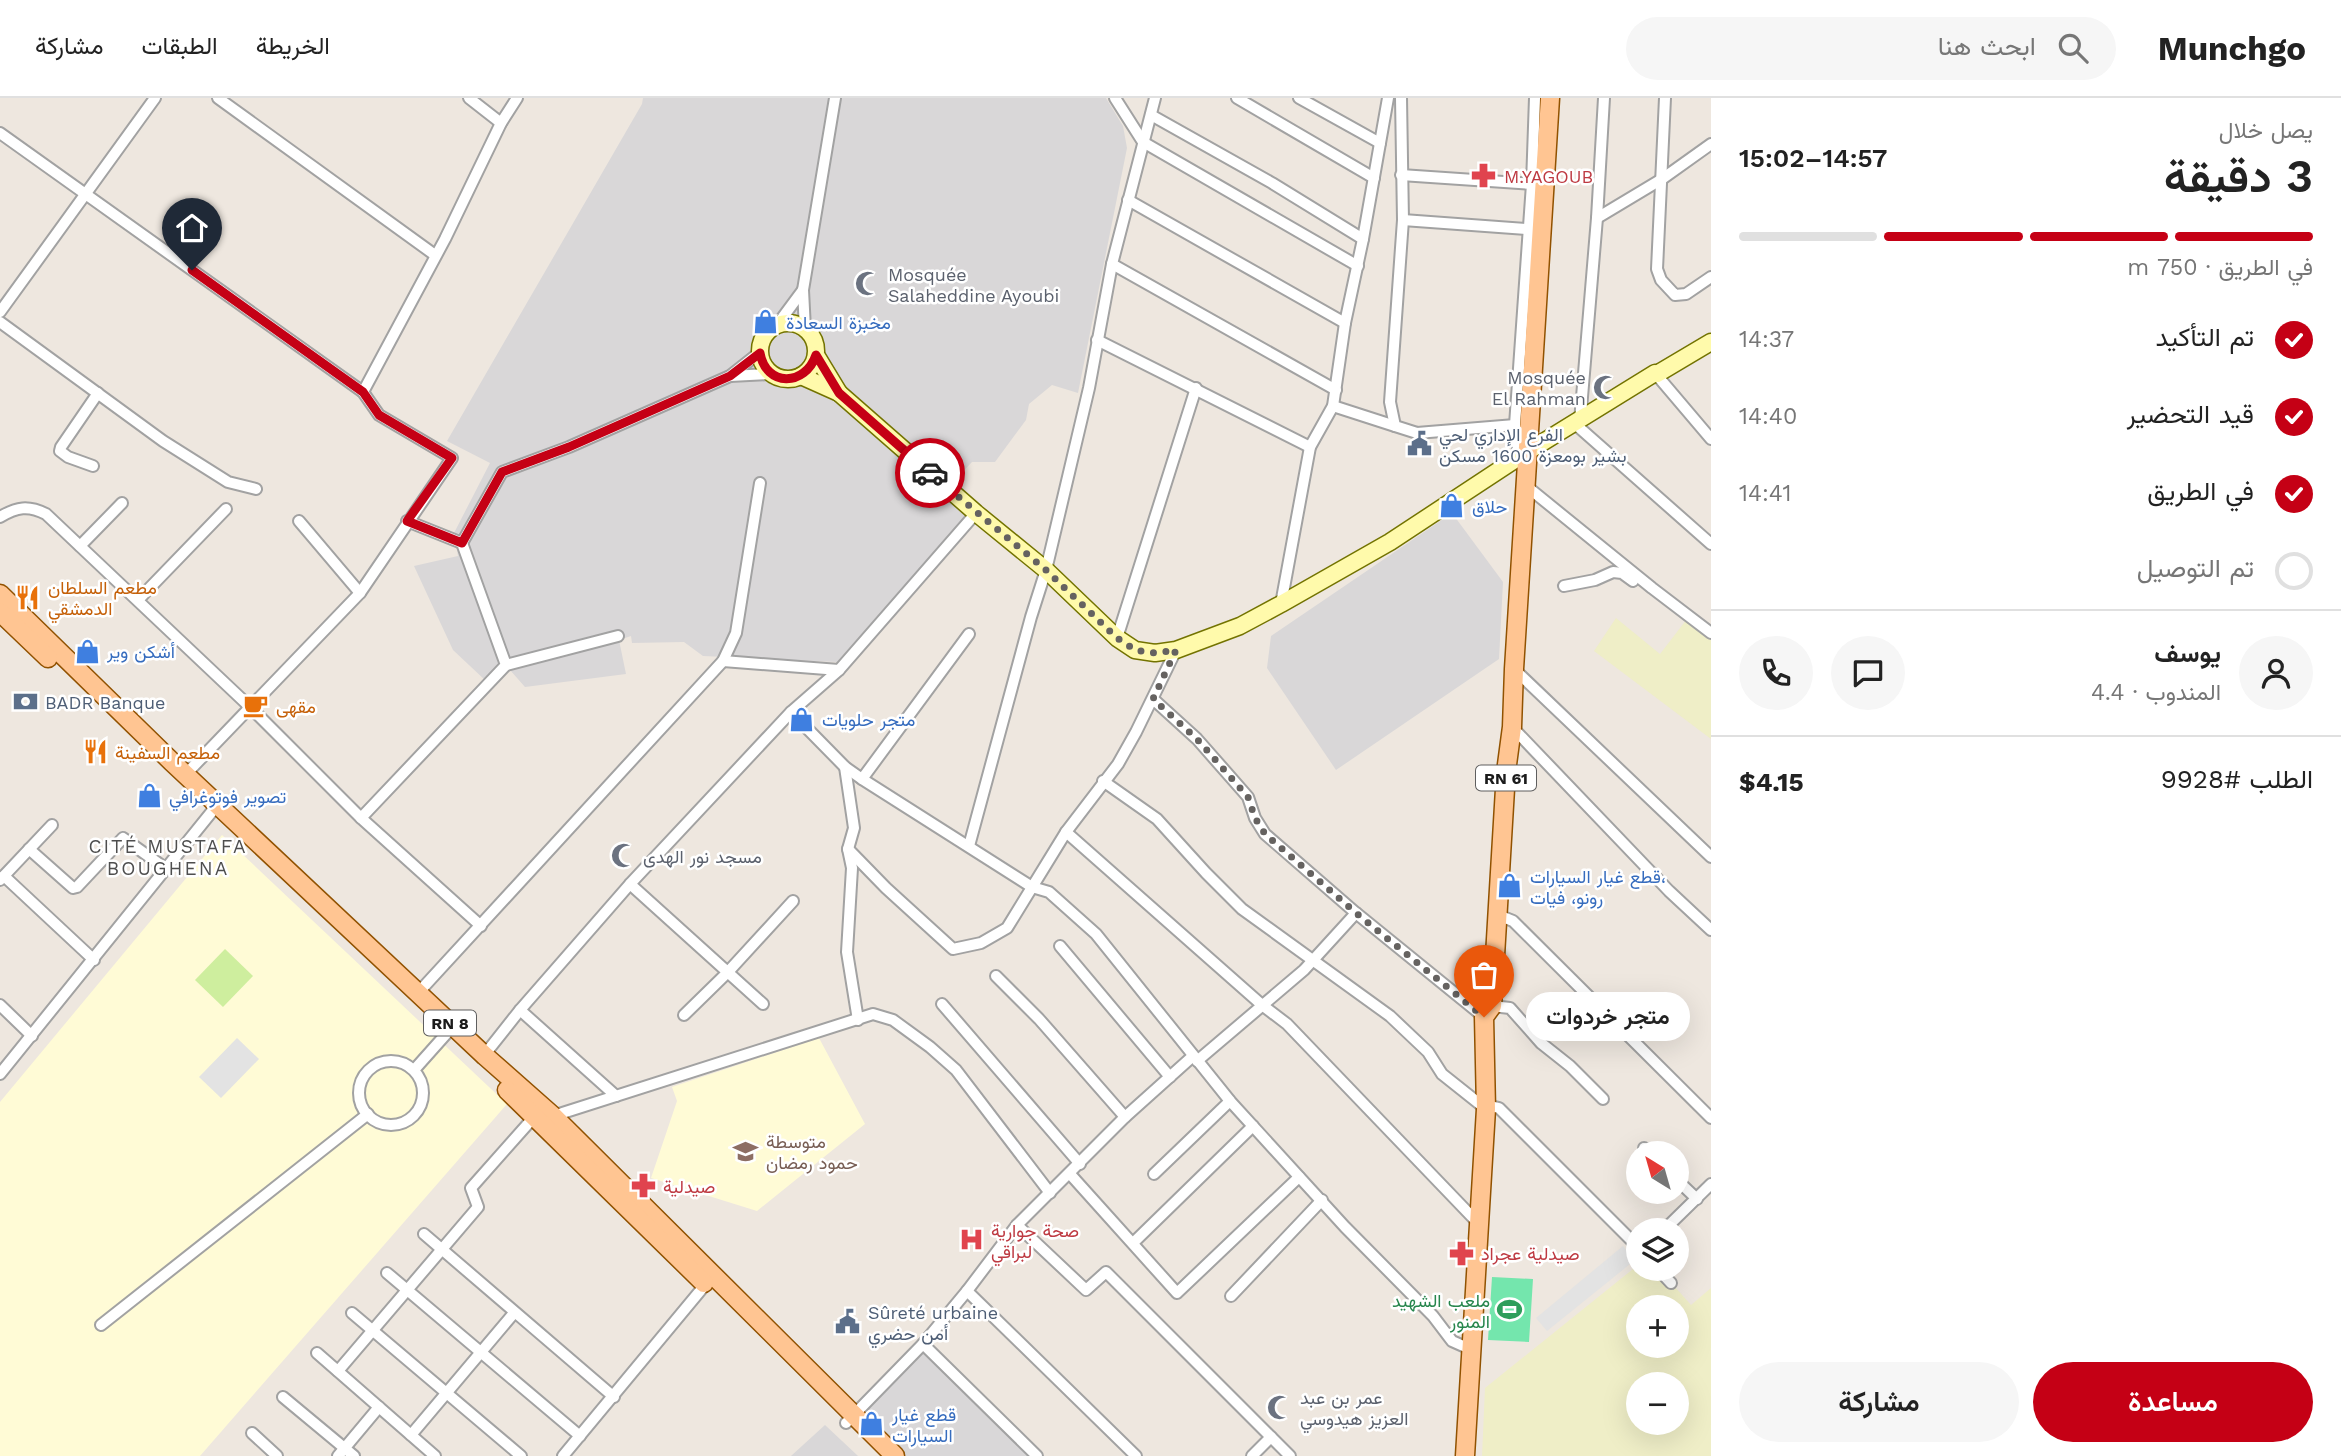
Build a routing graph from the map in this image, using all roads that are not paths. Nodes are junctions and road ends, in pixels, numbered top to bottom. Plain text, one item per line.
1 (155, 98) edge
2 (218, 98) edge
3 (469, 98) edge
4 (517, 98) edge
5 (835, 98) edge
6 (1115, 98) edge
7 (1155, 98) edge
8 (1237, 98) edge
9 (1299, 98) edge
10 (1388, 98) edge
11 (1401, 98) edge
12 (1535, 98) edge
13 (1550, 98) edge
14 (1604, 98) edge
15 (1665, 98) edge
16 (1151, 115) junction
17 (501, 123) junction
18 (0, 133) edge
19 (1143, 142) junction
20 (1380, 143) junction
21 (1711, 144) edge
22 (1401, 175) junction
23 (1374, 178) junction
24 (1662, 179) junction
25 (1532, 184) junction
26 (86, 194) junction
27 (1128, 200) junction
28 (1597, 218) junction
29 (1403, 219) junction
30 (1527, 229) junction
31 (1363, 239) junction
32 (435, 255) junction
33 (1112, 264) junction
34 (1358, 266) junction
35 (1711, 277) edge
36 (803, 290) junction
37 (0, 312) edge
38 (0, 322) edge
39 (1345, 323) junction
40 (777, 325) junction
41 (805, 329) junction
42 (1097, 340) junction
43 (1711, 342) edge
44 (760, 353) junction
45 (816, 355) junction
46 (1655, 373) junction
47 (771, 374) junction
48 (730, 376) junction
49 (801, 376) junction
50 (1196, 388) junction
51 (1336, 390) junction
52 (363, 392) junction
53 (98, 393) junction
54 (839, 393) junction
55 (1334, 405) junction
56 (1577, 422) junction
57 (1515, 425) junction
58 (1395, 426) junction
59 (1711, 439) edge
60 (1310, 447) junction
61 (1524, 454) junction
62 (93, 466) dead end
63 (760, 483) dead end
64 (1525, 485) junction
65 (257, 489) dead end
66 (122, 503) dead end
67 (226, 509) dead end
68 (976, 513) junction
69 (0, 517) edge
70 (299, 521) dead end
71 (407, 521) junction
72 (462, 543) junction
73 (1711, 544) edge
74 (80, 545) junction
75 (1046, 570) junction
76 (1564, 586) dead end
77 (1652, 588) junction
78 (360, 593) junction
79 (0, 594) edge
80 (138, 600) junction
81 (1280, 604) junction
82 (0, 612) edge
83 (1711, 633) edge
84 (969, 634) dead end
85 (618, 636) dead end
86 (1117, 638) junction
87 (1176, 650) junction
88 (723, 661) junction
89 (506, 665) junction
90 (1514, 669) junction
91 (839, 670) junction
92 (1153, 699) junction
93 (249, 706) junction
94 (791, 712) junction
95 (1512, 727) junction
96 (845, 767) junction
97 (186, 774) junction
98 (862, 779) junction
99 (1103, 781) junction
100 (215, 808) junction
101 (361, 818) junction
102 (52, 825) dead end
103 (1066, 832) junction
104 (970, 846) junction
105 (29, 849) junction
106 (848, 849) junction
107 (1711, 857) edge
108 (165, 868) junction
109 (2, 878) edge
110 (630, 884) junction
111 (1032, 887) junction
112 (793, 901) dead end
113 (1356, 913) junction
114 (1498, 915) junction
115 (481, 926) junction
116 (1711, 930) edge
117 (1060, 946) dead end
118 (1314, 959) junction
119 (94, 960) junction
120 (727, 972) junction
121 (996, 976) dead end
122 (418, 993) junction
123 (0, 1004) edge
124 (764, 1004) dead end
125 (942, 1004) dead end
126 (1262, 1005) junction
127 (520, 1010) junction
128 (1488, 1011) junction
129 (684, 1015) dead end
130 (858, 1020) junction
131 (447, 1033) junction
132 (32, 1036) junction
133 (481, 1058) junction
134 (1195, 1059) junction
135 (414, 1070) junction
136 (0, 1074) edge
137 (1170, 1077) junction
138 (616, 1096) junction
139 (1603, 1099) dead end
140 (1230, 1101) junction
141 (1486, 1107) junction
142 (368, 1114) junction
143 (553, 1116) junction
144 (534, 1117) junction
145 (1125, 1117) junction
146 (1711, 1118) edge
147 (1253, 1126) junction
148 (1080, 1164) junction
149 (1070, 1174) junction
150 (1154, 1174) dead end
151 (1298, 1177) junction
152 (1711, 1184) edge
153 (1689, 1191) edge
154 (1050, 1193) junction
155 (1697, 1199) junction
156 (1322, 1200) junction
157 (1677, 1218) edge
158 (1479, 1224) junction
159 (1017, 1225) junction
160 (424, 1234) dead end
161 (1626, 1235) edge
162 (1133, 1242) junction
163 (443, 1249) junction
164 (387, 1273) dead end
165 (705, 1284) junction
166 (407, 1289) junction
167 (967, 1292) junction
168 (1231, 1296) dead end
169 (352, 1313) dead end
170 (514, 1313) junction
171 (101, 1325) dead end
172 (372, 1330) junction
173 (923, 1344) junction
174 (1470, 1349) junction
175 (481, 1351) junction
176 (317, 1353) dead end
177 (338, 1371) junction
178 (446, 1394) junction
179 (283, 1397) dead end
180 (614, 1397) junction
181 (379, 1407) junction
182 (850, 1419) junction
183 (252, 1433) dead end
184 (411, 1434) junction
185 (580, 1436) junction
186 (1271, 1437) junction
187 (346, 1453) edge
188 (277, 1456) edge
189 (435, 1456) edge
190 (521, 1456) edge
191 (563, 1456) edge
192 (879, 1456) edge
193 (895, 1456) edge
194 (1037, 1456) edge
195 (1136, 1456) edge
196 (1252, 1456) edge
197 (1290, 1456) edge
198 (1465, 1456) edge

1 - 26 street
2 - 32 street
3 - 17 street
4 - 17 street
5 - 36 street
6 - 19 street
7 - 16 street
8 - 23 street
9 - 20 street
10 - 20 street
11 - 22 street
12 - 25 street
13 - 61 main road, RN 61
14 - 28 street
15 - 24 street
16 - 19 street
16 - 31 street
17 - 32 street
18 - 26 street
19 - 27 street
19 - 34 street
20 - 23 street
21 - 24 street
22 - 25 street
22 - 29 street
23 - 31 street
24 - 28 street
24 - 35 street
25 - 30 street
26 - 37 street
26 - 52 street
27 - 33 street
27 - 39 street
28 - 56 street
29 - 30 street
29 - 58 street
30 - 57 street
31 - 34 street
32 - 52 street
33 - 42 street
33 - 51 street
34 - 39 street
36 - 40 street
36 - 41 street
38 - 53 street
39 - 51 street
40 - 41 street
40 - 44 street
41 - 45 street
42 - 50 street
42 - 75 street
43 - 46 street
44 - 47 street
44 - 48 street
45 - 49 street
45 - 54 street
46 - 56 street
46 - 59 street
47 - 48 street
47 - 49 street
48 - 72 street
49 - 54 street
50 - 60 street
50 - 86 street
51 - 55 street
52 - 71 street
53 - 62 street
53 - 65 street
54 - 68 street
55 - 58 street
55 - 60 street
56 - 61 street
56 - 73 street
57 - 58 street
57 - 61 street
60 - 81 street
61 - 64 main road, RN 61
61 - 81 street
63 - 88 street
64 - 77 street
64 - 90 main road, RN 61
66 - 74 street
67 - 80 street
68 - 75 street
68 - 91 street
69 - 74 street
70 - 78 street
71 - 72 street
71 - 78 street
72 - 89 street
74 - 80 street
75 - 86 street
75 - 104 street
76 - 77 street
77 - 83 street
78 - 93 street
79 - 97 main road, RN 8
80 - 93 street
81 - 87 street
82 - 100 main road, RN 8
84 - 98 street
85 - 89 street
86 - 87 street
87 - 92 street
88 - 91 street
88 - 115 street
89 - 101 street
90 - 95 main road, RN 61
90 - 107 street
91 - 94 street
92 - 99 street
92 - 113 street
93 - 97 street
93 - 101 street
94 - 96 street
94 - 110 street
95 - 114 main road, RN 61
95 - 116 street
96 - 98 street
96 - 106 street
97 - 100 main road, RN 8
98 - 104 street
99 - 103 street
99 - 118 street
100 - 108 street
100 - 122 main road, RN 8
100 - 131 main road, RN 8
101 - 115 street
102 - 105 street
103 - 111 street
103 - 126 street
104 - 111 street
105 - 108 street
105 - 109 street
106 - 111 street
106 - 130 street
108 - 119 street
109 - 119 street
110 - 120 street
110 - 127 street
111 - 134 street
112 - 120 street
113 - 118 street
113 - 128 street
114 - 128 main road, RN 61
114 - 146 street
115 - 122 street
117 - 137 street
118 - 126 street
118 - 141 street
119 - 132 street
120 - 124 street
120 - 129 street
121 - 145 street
122 - 133 main road, RN 8
123 - 132 street
125 - 148 street
126 - 134 street
126 - 158 street
127 - 133 street
127 - 138 street
128 - 139 street
128 - 141 main road, RN 61
130 - 138 street
130 - 154 street
131 - 133 main road, RN 8
131 - 135 street
132 - 136 street
133 - 143 main road, RN 8
133 - 144 main road, RN 8
134 - 137 street
134 - 140 street
135 - 142 street
135 - 142 street
137 - 145 street
138 - 143 street
140 - 147 street
140 - 150 street
141 - 158 main road, RN 61
141 - 161 street
142 - 171 street
143 - 182 main road, RN 8
144 - 163 street
144 - 165 main road, RN 8
145 - 148 street
147 - 151 street
147 - 162 street
148 - 149 street
149 - 154 street
149 - 162 street
151 - 156 street
151 - 162 street
152 - 155 street
153 - 155 street
154 - 159 street
155 - 157 street
156 - 168 street
156 - 174 street
158 - 174 main road, RN 61
159 - 167 street
159 - 186 street
160 - 163 street
163 - 166 street
163 - 170 street
164 - 166 street
165 - 180 street
165 - 182 main road, RN 8
166 - 172 street
166 - 175 street
167 - 173 street
167 - 195 street
169 - 172 street
170 - 175 street
170 - 180 street
172 - 177 street
172 - 178 street
173 - 182 street
173 - 194 street
174 - 198 main road, RN 61
175 - 178 street
175 - 185 street
176 - 177 street
177 - 181 street
178 - 184 street
178 - 190 street
179 - 187 street
180 - 185 street
181 - 184 street
181 - 187 street
182 - 192 main road, RN 8
182 - 193 main road, RN 8
183 - 188 street
184 - 189 street
185 - 191 street
186 - 196 street
186 - 197 street

